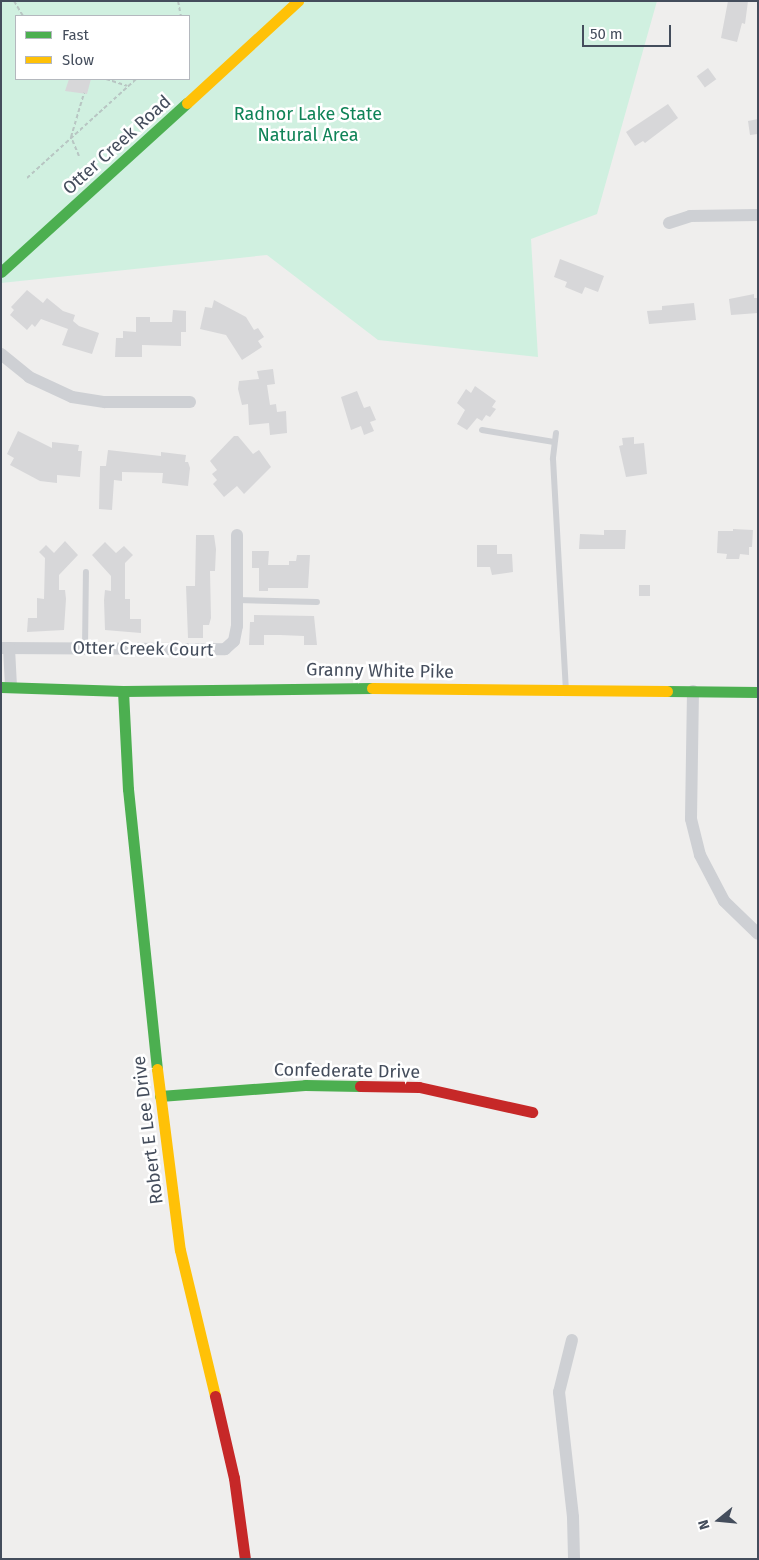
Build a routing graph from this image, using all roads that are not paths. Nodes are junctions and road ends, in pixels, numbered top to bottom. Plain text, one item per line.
1 (298, 1) edge
2 (758, 215) edge
3 (669, 222) dead end
4 (1, 272) edge
5 (1, 354) edge
6 (190, 402) dead end
7 (482, 430) dead end
8 (556, 433) dead end
9 (554, 442) junction
10 (237, 535) dead end
11 (86, 572) dead end
12 (237, 600) junction
13 (317, 602) dead end
14 (5, 648) edge
15 (85, 649) junction
16 (6, 687) edge
17 (123, 691) junction
18 (693, 691) junction
19 (566, 692) junction
20 (758, 692) edge
21 (758, 934) edge
22 (160, 1096) junction
23 (532, 1112) dead end
24 (572, 1340) dead end
25 (245, 1559) edge
26 (574, 1559) edge

1 - 4 street, Otter Creek Road
2 - 3 street
5 - 6 street
7 - 9 lane
8 - 9 lane
9 - 19 lane
10 - 12 street, Otter Creek Court
11 - 15 lane
12 - 13 lane
12 - 15 street, Otter Creek Court
14 - 15 street, Otter Creek Court
14 - 16 street
16 - 17 street, Granny White Pike
17 - 19 street, Granny White Pike
17 - 22 street, Robert E Lee Drive
18 - 19 street, Granny White Pike
18 - 20 street, Granny White Pike
18 - 21 street
22 - 23 street, Confederate Drive
22 - 25 street, Robert E Lee Drive
24 - 26 street

